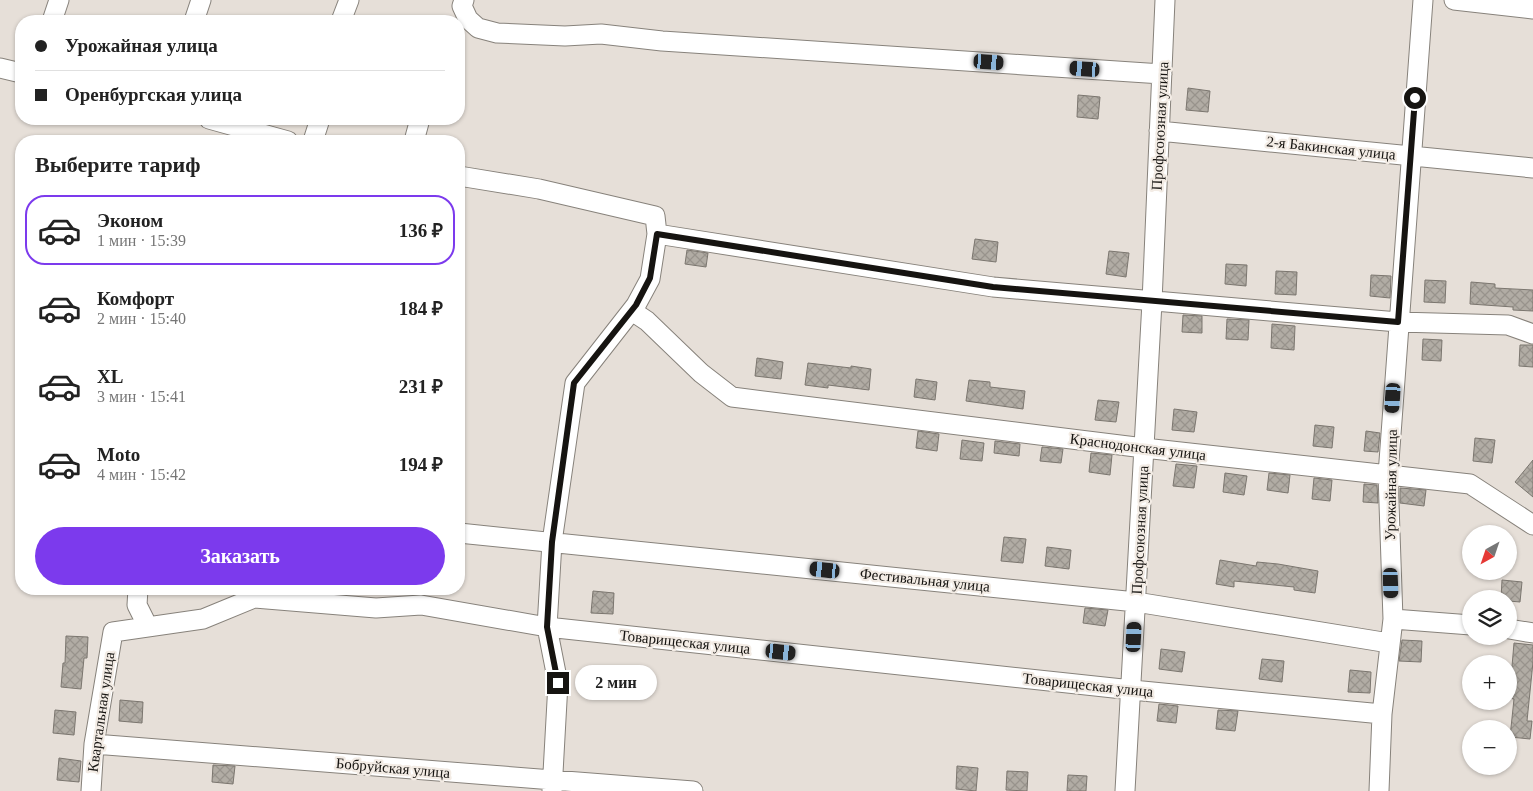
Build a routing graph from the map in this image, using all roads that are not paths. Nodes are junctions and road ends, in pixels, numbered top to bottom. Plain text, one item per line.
1 (59, 0) edge
2 (201, 0) edge
3 (349, 0) edge
4 (1165, 0) edge
5 (1423, 0) edge
6 (1454, 0) edge
7 (1533, 9) edge
8 (54, 15) edge
9 (196, 15) edge
10 (343, 15) edge
11 (465, 15) edge
12 (0, 68) edge
13 (15, 72) edge
14 (1162, 74) junction
15 (231, 125) edge
16 (1159, 131) junction
17 (266, 135) edge
18 (1411, 156) junction
19 (1533, 168) edge
20 (465, 177) edge
21 (657, 234) junction
22 (1152, 302) junction
23 (632, 311) junction
24 (1398, 322) junction
25 (1533, 334) edge
26 (1144, 448) junction
27 (1388, 475) junction
28 (1533, 525) edge
29 (465, 534) edge
30 (552, 542) junction
31 (138, 595) edge
32 (422, 597) edge
33 (1136, 602) junction
34 (1393, 619) junction
35 (1462, 624) edge
36 (148, 627) junction
37 (547, 627) junction
38 (1517, 631) edge
39 (113, 632) joint
40 (1533, 633) edge
41 (1389, 643) junction
42 (1132, 690) junction
43 (1382, 714) junction
44 (94, 744) junction
45 (553, 786) edge
46 (91, 791) edge
47 (693, 791) edge
48 (1125, 791) edge
49 (1379, 791) edge

1 - 8 street
2 - 9 street
3 - 10 street
4 - 14 street, Профсоюзная улица
5 - 18 street, Урожайная улица
6 - 7 street
11 - 14 street
12 - 13 street
14 - 16 street, Профсоюзная улица
15 - 17 street
16 - 18 street, 2-я Бакинская улица
16 - 22 street, Профсоюзная улица
18 - 19 street, 2-я Бакинская улица
18 - 24 street, Урожайная улица
20 - 21 street
21 - 22 street
21 - 23 street
22 - 24 street
22 - 26 street, Профсоюзная улица
23 - 26 street, Краснодонская улица
23 - 30 street
24 - 25 street
24 - 27 street, Урожайная улица
26 - 27 street, Краснодонская улица
26 - 33 street, Профсоюзная улица
27 - 28 street, Краснодонская улица
27 - 34 street, Урожайная улица
29 - 30 street, Фестивальная улица
30 - 33 street, Фестивальная улица
30 - 37 street
31 - 36 street
32 - 36 street, Товарищеская улица
32 - 37 street, Товарищеская улица
33 - 41 street, Фестивальная улица
33 - 42 street, Профсоюзная улица
34 - 35 street
34 - 41 street, Урожайная улица
36 - 39 street, Товарищеская улица
37 - 42 street, Товарищеская улица
37 - 45 street
38 - 40 street
39 - 44 street, Квартальная улица
41 - 43 street, Урожайная улица
42 - 43 street, Товарищеская улица
42 - 48 street, Профсоюзная улица
43 - 49 street, Урожайная улица
44 - 45 street, Бобруйская улица
44 - 46 street, Квартальная улица
45 - 47 street, Бобруйская улица

